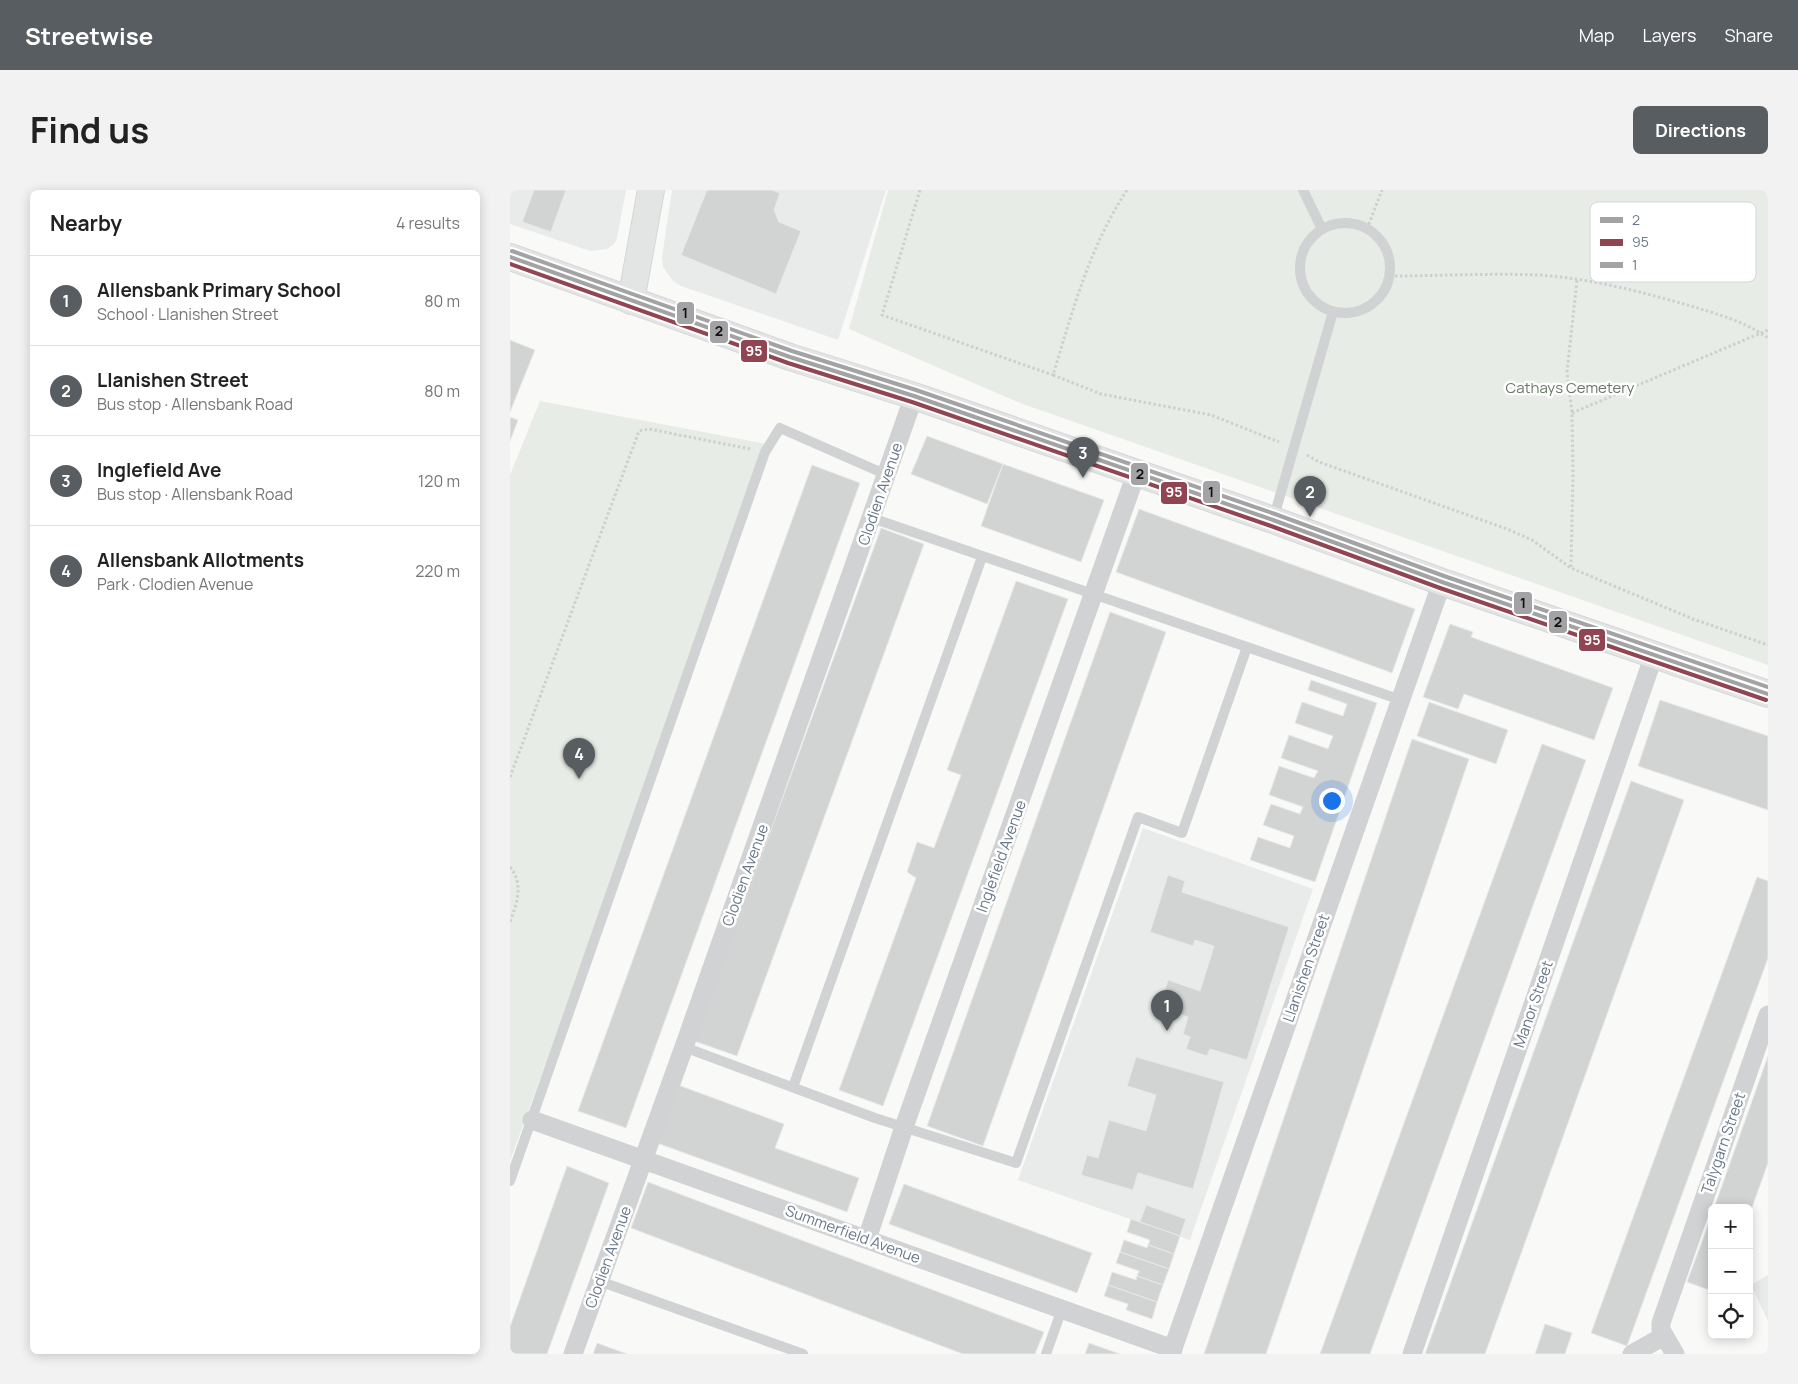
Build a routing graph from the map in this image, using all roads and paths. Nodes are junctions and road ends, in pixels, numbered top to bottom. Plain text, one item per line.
1 (651, 190) edge
2 (920, 190) edge
3 (1128, 190) edge
4 (1304, 190) edge
5 (1382, 190) edge
6 (1322, 229) junction
7 (1367, 229) junction
8 (510, 257) edge
9 (1390, 276) junction
10 (1577, 280) junction
11 (631, 301) junction
12 (1333, 312) junction
13 (1768, 330) edge
14 (1762, 333) junction
15 (1768, 338) edge
16 (1053, 375) junction
17 (914, 396) junction
18 (1572, 413) junction
19 (1293, 448) junction
20 (764, 452) junction
21 (1136, 474) junction
22 (887, 475) junction
23 (872, 518) junction
24 (1273, 520) junction
25 (982, 557) junction
26 (1571, 568) junction
27 (1442, 582) junction
28 (1094, 595) junction
29 (1768, 645) edge
30 (1247, 647) junction
31 (1654, 655) junction
32 (1768, 694) edge
33 (1401, 700) junction
34 (510, 777) edge
35 (510, 867) edge
36 (510, 922) edge
37 (1768, 1015) edge
38 (684, 1047) junction
39 (793, 1087) junction
40 (532, 1120) junction
41 (904, 1127) junction
42 (643, 1160) junction
43 (510, 1181) edge
44 (867, 1239) junction
45 (599, 1281) junction
46 (1062, 1309) junction
47 (1664, 1336) junction
48 (1172, 1351) edge
49 (573, 1354) edge
50 (803, 1354) edge
51 (1046, 1354) edge
52 (1412, 1354) edge
53 (1632, 1354) edge
54 (1675, 1354) edge

1 - 11 street
2 - 16 path
3 - 16 path
4 - 6 lane
5 - 7 path
6 - 7 lane
6 - 12 lane
7 - 9 lane
8 - 11 street
9 - 10 path
9 - 12 lane
10 - 14 path
10 - 18 path
11 - 17 street
12 - 19 lane
13 - 14 path
14 - 15 path
14 - 18 path
16 - 19 path
17 - 21 street
17 - 22 street, Clodien Avenue
18 - 26 path
19 - 24 lane
19 - 26 path
20 - 22 lane
20 - 34 path
20 - 40 lane
21 - 24 street
21 - 28 street, Inglefield Avenue
22 - 23 street, Clodien Avenue
23 - 25 lane
23 - 38 street, Clodien Avenue
24 - 27 street
25 - 28 lane
25 - 39 lane
26 - 29 path
27 - 31 street
27 - 33 street, Llanishen Street
28 - 30 lane
28 - 41 street, Inglefield Avenue
30 - 33 lane
30 - 41 lane
31 - 32 street
31 - 52 street, Manor Street
33 - 48 street, Llanishen Street
35 - 36 path
37 - 47 street, Talygarn Street
38 - 39 lane
38 - 42 street, Clodien Avenue
39 - 41 lane
40 - 42 street, Summerfield Avenue
40 - 43 lane
41 - 44 street, Inglefield Avenue
42 - 44 street, Summerfield Avenue
42 - 45 street, Clodien Avenue
44 - 46 street, Summerfield Avenue
45 - 49 street, Clodien Avenue
45 - 50 lane
46 - 48 street, Summerfield Avenue
46 - 51 lane
47 - 53 street
47 - 54 street

